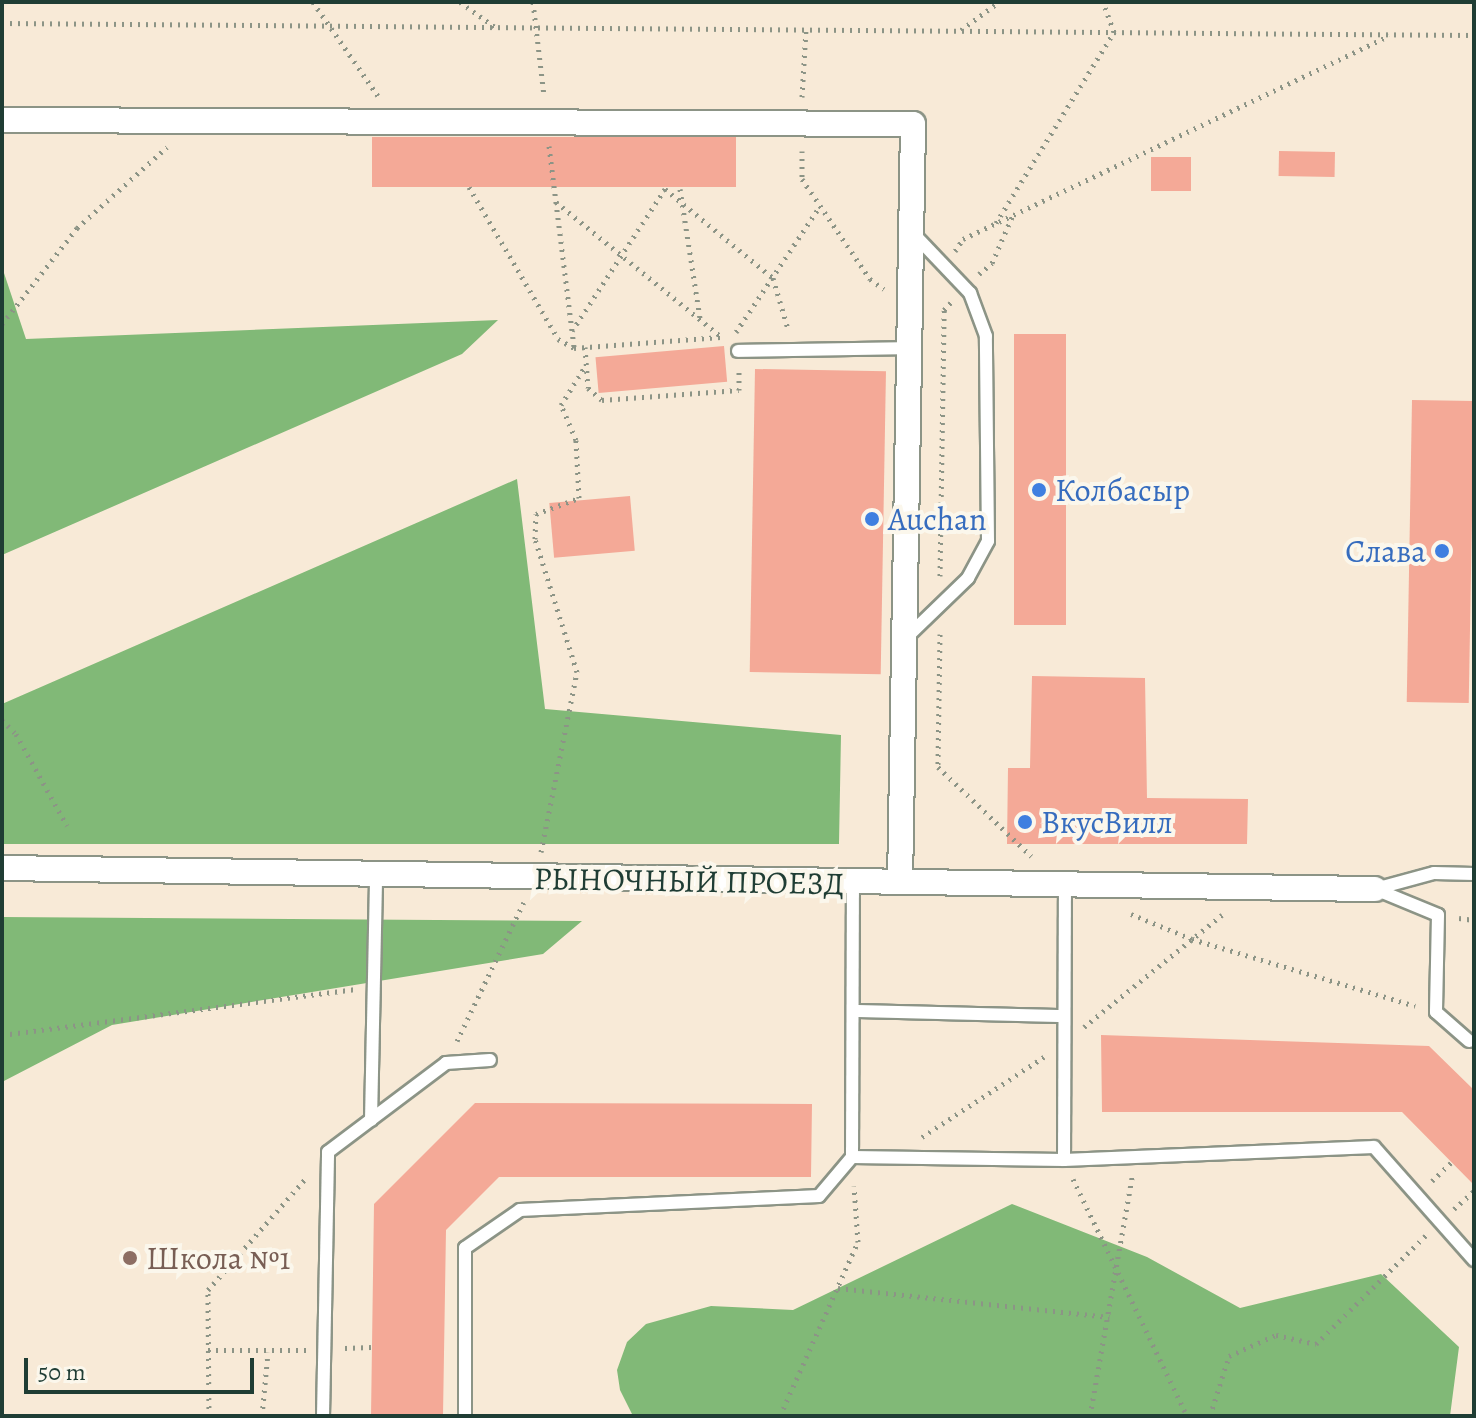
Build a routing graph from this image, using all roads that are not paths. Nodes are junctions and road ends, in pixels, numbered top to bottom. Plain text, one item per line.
1 (2, 120) edge
2 (912, 232) junction
3 (909, 348) junction
4 (738, 351) road end
5 (904, 639) junction
6 (2, 868) edge
7 (1474, 874) edge
8 (376, 875) junction
9 (900, 882) junction
10 (853, 884) junction
11 (1065, 887) junction
12 (1375, 889) junction
13 (854, 1011) junction
14 (1062, 1016) junction
15 (1469, 1041) dead end
16 (490, 1060) dead end
17 (371, 1120) junction
18 (852, 1157) junction
19 (1064, 1160) junction
20 (1474, 1260) edge
21 (323, 1416) edge
22 (465, 1416) edge

1 - 2 street
2 - 3 street
2 - 5 lane
3 - 4 lane
3 - 5 street
5 - 9 street
6 - 8 street, РЫНОЧНЫЙ ПРОЕЗД
7 - 12 lane
8 - 10 street, РЫНОЧНЫЙ ПРОЕЗД
8 - 17 lane
9 - 10 street, РЫНОЧНЫЙ ПРОЕЗД
9 - 11 street, РЫНОЧНЫЙ ПРОЕЗД
10 - 13 lane
11 - 12 street, РЫНОЧНЫЙ ПРОЕЗД
11 - 14 lane
12 - 15 lane
13 - 14 lane
13 - 18 lane
14 - 19 lane
16 - 17 lane
17 - 21 lane
18 - 19 lane
18 - 22 lane
19 - 20 lane

